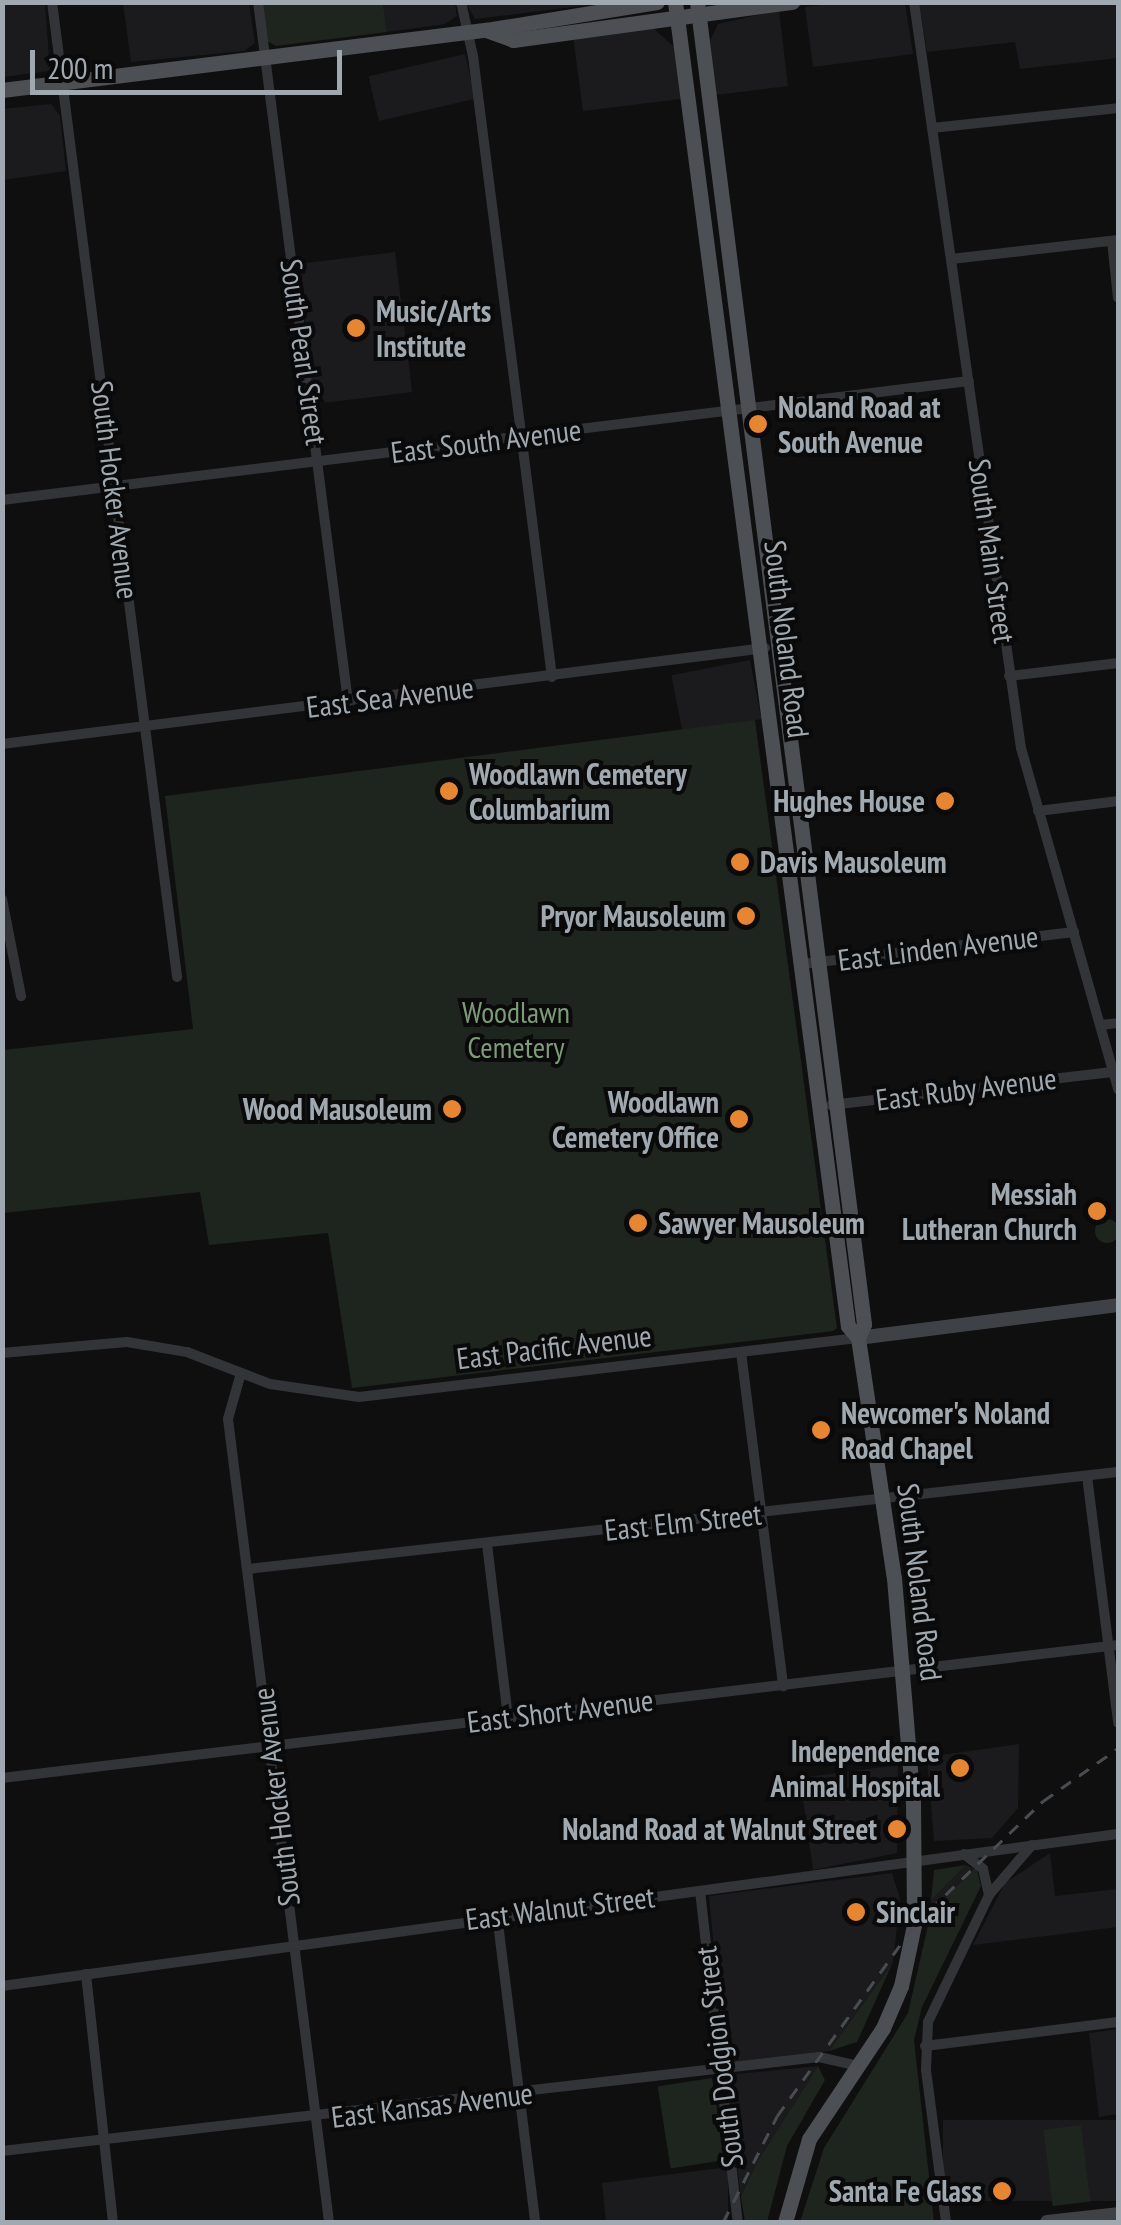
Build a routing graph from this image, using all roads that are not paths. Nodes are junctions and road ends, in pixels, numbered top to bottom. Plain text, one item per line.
1 (52, 2) edge
2 (258, 2) edge
3 (461, 2) edge
4 (657, 2) edge
5 (792, 2) edge
6 (914, 2) edge
7 (697, 9) edge
8 (676, 10) edge
9 (486, 30) junction
10 (467, 33) junction
11 (265, 57) junction
12 (62, 82) junction
13 (2, 90) edge
14 (1118, 108) edge
15 (932, 128) junction
16 (1115, 241) edge
17 (951, 259) junction
18 (1118, 298) edge
19 (969, 381) junction
20 (738, 409) junction
21 (522, 437) junction
22 (318, 463) junction
23 (115, 488) junction
24 (2, 500) edge
25 (768, 647) junction
26 (1118, 663) edge
27 (1009, 676) junction
28 (552, 677) junction
29 (348, 702) junction
30 (146, 727) junction
31 (2, 744) edge
32 (1118, 801) edge
33 (1038, 810) junction
34 (2, 899) edge
35 (1074, 932) junction
36 (809, 963) junction
37 (177, 977) dead end
38 (20, 996) dead end
39 (1118, 1023) edge
40 (1100, 1025) junction
41 (1114, 1072) junction
42 (1118, 1089) edge
43 (836, 1104) junction
44 (818, 1107) junction
45 (1118, 1304) edge
46 (858, 1338) junction
47 (741, 1352) junction
48 (2, 1353) edge
49 (241, 1373) junction
50 (1118, 1472) edge
51 (1087, 1476) junction
52 (882, 1500) junction
53 (762, 1513) junction
54 (487, 1544) junction
55 (248, 1569) junction
56 (1114, 1646) edge
57 (905, 1669) junction
58 (784, 1686) junction
59 (508, 1717) junction
60 (1118, 1723) edge
61 (270, 1747) junction
62 (2, 1778) edge
63 (1118, 1834) edge
64 (1032, 1845) junction
65 (963, 1854) junction
66 (914, 1860) junction
67 (700, 1891) junction
68 (990, 1895) junction
69 (497, 1915) junction
70 (294, 1943) junction
71 (86, 1974) junction
72 (2, 1986) edge
73 (1118, 2022) edge
74 (925, 2046) junction
75 (860, 2066) junction
76 (719, 2070) junction
77 (520, 2095) junction
78 (316, 2118) junction
79 (102, 2140) junction
80 (2, 2151) edge
81 (1118, 2214) edge
82 (113, 2222) edge
83 (329, 2222) edge
84 (535, 2222) edge
85 (738, 2222) edge
86 (785, 2222) edge
87 (946, 2222) edge
88 (1047, 2222) edge

1 - 12 street, South Hocker Avenue
2 - 11 street, South Pearl Street
3 - 10 street
4 - 9 main road
5 - 7 main road
6 - 15 street, South Main Street
7 - 8 main road
7 - 20 main road, South Noland Road
8 - 9 main road
8 - 20 main road, South Noland Road
9 - 10 main road
10 - 11 main road
10 - 21 street
11 - 12 main road
11 - 22 street, South Pearl Street
12 - 13 main road
12 - 23 street, South Hocker Avenue
14 - 15 street
15 - 17 street, South Main Street
16 - 17 street
16 - 18 street
17 - 19 street, South Main Street
19 - 20 street, East South Avenue
19 - 27 street, South Main Street
20 - 21 street, East South Avenue
20 - 25 main road, South Noland Road
21 - 22 street, East South Avenue
21 - 28 street
22 - 23 street, East South Avenue
22 - 29 street, South Pearl Street
23 - 24 street, East South Avenue
23 - 30 street, South Hocker Avenue
25 - 28 street, East Sea Avenue
25 - 36 main road, South Noland Road
26 - 27 street
27 - 33 street, South Main Street
28 - 29 street, East Sea Avenue
29 - 30 street, East Sea Avenue
30 - 31 street, East Sea Avenue
30 - 37 street, South Hocker Avenue
32 - 33 street
33 - 35 street, South Main Street
34 - 38 street
35 - 36 street, East Linden Avenue
35 - 40 street, South Main Street
36 - 43 main road, South Noland Road
36 - 44 main road, South Noland Road
39 - 40 street
40 - 41 street, South Main Street
41 - 42 street, South Main Street
41 - 43 street, East Ruby Avenue
43 - 44 street, East Ruby Avenue
43 - 46 main road, South Noland Road
44 - 46 main road, South Noland Road
45 - 46 street, East Pacific Avenue
46 - 47 street, East Pacific Avenue
46 - 52 main road, South Noland Road
47 - 49 street, East Pacific Avenue
47 - 53 street
48 - 49 street, East Pacific Avenue
49 - 55 street, South Hocker Avenue
50 - 51 street, East Elm Street
51 - 52 street, East Elm Street
51 - 56 street
52 - 53 street, East Elm Street
52 - 57 main road, South Noland Road
53 - 54 street, East Elm Street
53 - 58 street
54 - 55 street, East Elm Street
54 - 59 street
55 - 61 street, South Hocker Avenue
56 - 57 street, East Short Avenue
56 - 60 street
57 - 58 street, East Short Avenue
57 - 66 main road, South Noland Road
58 - 59 street, East Short Avenue
59 - 61 street, East Short Avenue
61 - 62 street, East Short Avenue
61 - 70 street, South Hocker Avenue
63 - 64 street, East Walnut Street
64 - 65 street, East Walnut Street
64 - 68 street
65 - 66 street, East Walnut Street
65 - 68 street
66 - 67 street, East Walnut Street
66 - 75 main road, South Noland Road
67 - 69 street, East Walnut Street
67 - 76 street, South Dodgion Street
68 - 74 street
69 - 70 street, East Walnut Street
69 - 77 street
70 - 71 street, East Walnut Street
70 - 78 street, South Hocker Avenue
71 - 72 street, East Walnut Street
71 - 79 street
73 - 74 street
74 - 87 street
75 - 76 street, East Kansas Avenue
75 - 86 main road, South Noland Road
76 - 77 street, East Kansas Avenue
76 - 85 street, South Dodgion Street
77 - 78 street, East Kansas Avenue
77 - 84 street
78 - 79 street, East Kansas Avenue
78 - 83 street, South Hocker Avenue
79 - 80 street, East Kansas Avenue
79 - 82 street
81 - 88 street

